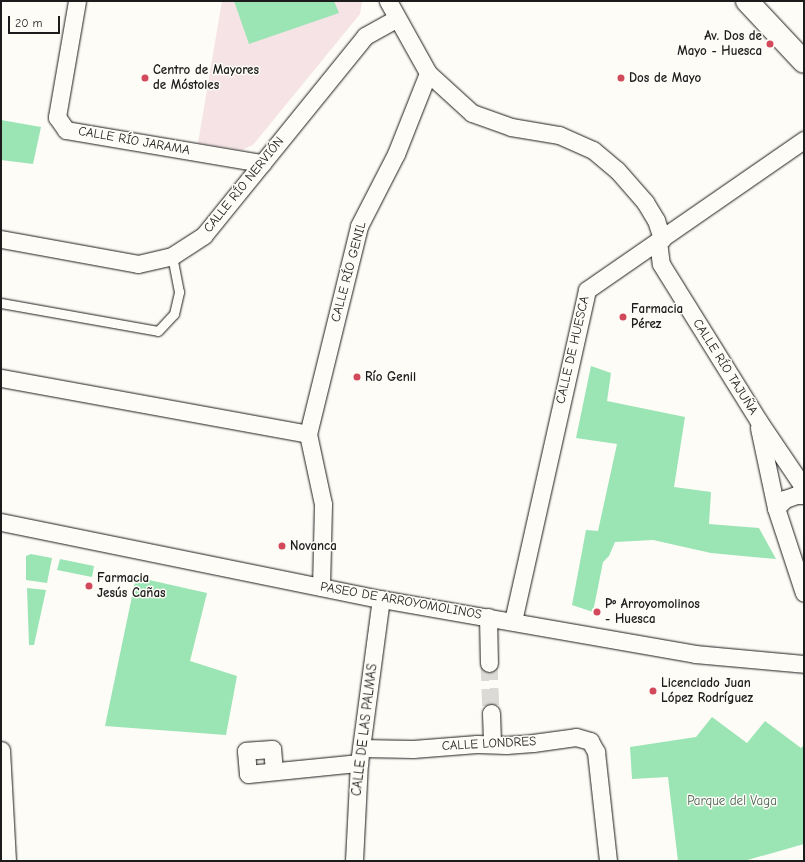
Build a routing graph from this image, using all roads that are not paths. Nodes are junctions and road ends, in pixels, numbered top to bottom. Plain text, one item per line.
1 (77, 1) edge
2 (388, 1) edge
3 (748, 1) edge
4 (396, 19) junction
5 (804, 62) edge
6 (428, 73) junction
7 (804, 140) edge
8 (262, 163) junction
9 (1, 239) edge
10 (660, 240) junction
11 (172, 256) junction
12 (1, 303) edge
13 (1, 378) edge
14 (758, 420) junction
15 (308, 434) junction
16 (804, 488) edge
17 (804, 495) edge
18 (776, 508) junction
19 (1, 522) edge
20 (321, 587) junction
21 (804, 593) edge
22 (381, 599) junction
23 (488, 617) junction
24 (513, 621) junction
25 (489, 663) tunnel mouth
26 (804, 664) edge
27 (491, 713) tunnel mouth
28 (492, 744) junction
29 (1, 750) edge
30 (360, 756) junction
31 (274, 771) dead end
32 (7, 861) edge
33 (354, 861) edge
34 (608, 861) edge

1 - 8 street, CALLE RÍO JARAMA
2 - 4 street, CALLE RÍO TAJUÑA
3 - 5 street
4 - 6 street, CALLE RÍO TAJUÑA
4 - 8 street, CALLE RÍO NERVIÓN
6 - 10 street, CALLE RÍO TAJUÑA
6 - 15 street, CALLE RÍO GENIL
7 - 10 street, CALLE DE HUESCA
8 - 11 street, CALLE RÍO NERVIÓN
9 - 11 street, CALLE RÍO NERVIÓN
10 - 14 street, CALLE RÍO TAJUÑA
10 - 24 street, CALLE DE HUESCA
11 - 12 lane
13 - 15 street
14 - 16 street, CALLE RÍO TAJUÑA
14 - 18 street
15 - 20 street, CALLE RÍO GENIL
17 - 18 street
18 - 21 street
19 - 20 street, PASEO DE ARROYOMOLINOS
20 - 22 street, PASEO DE ARROYOMOLINOS
22 - 23 street, PASEO DE ARROYOMOLINOS
22 - 30 street, CALLE DE LAS PALMAS
23 - 24 street, PASEO DE ARROYOMOLINOS
23 - 25 street
24 - 26 street, PASEO DE ARROYOMOLINOS
27 - 28 street
28 - 30 street, CALLE LONDRES
28 - 34 street, CALLE LONDRES
29 - 32 street
30 - 31 street, CALLE LONDRES
30 - 33 street, CALLE DE LAS PALMAS

